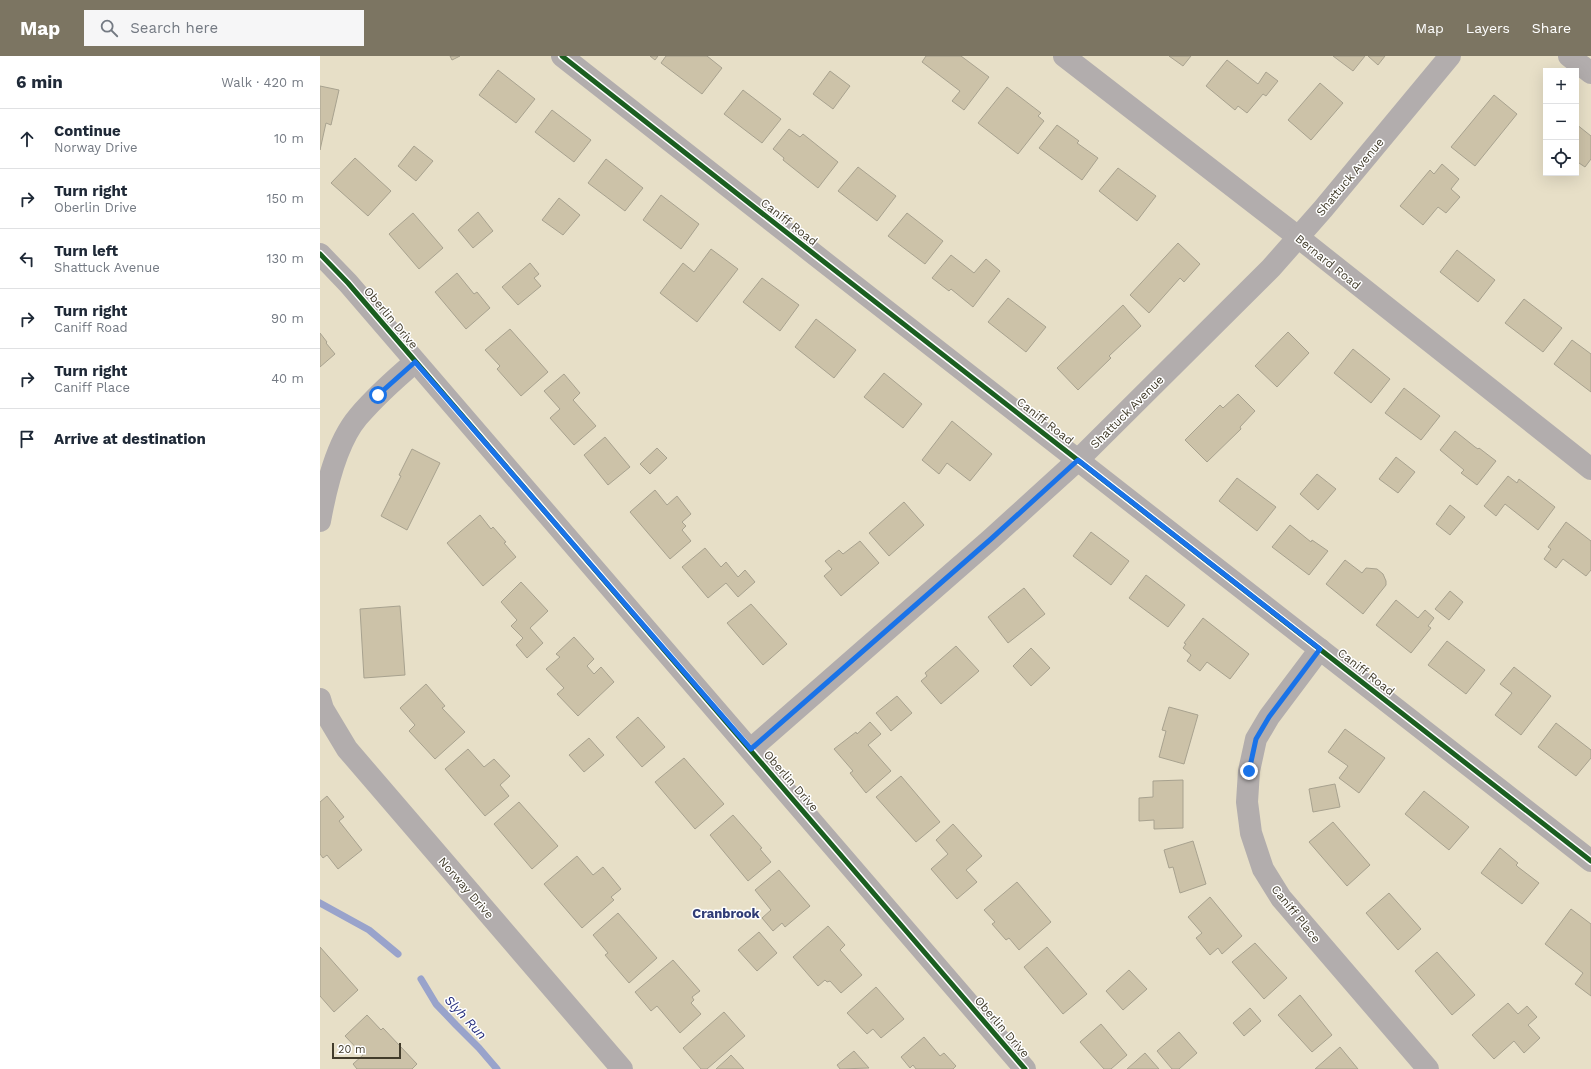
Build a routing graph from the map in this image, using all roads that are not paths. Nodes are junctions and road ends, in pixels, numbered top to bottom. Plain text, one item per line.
1 (562, 56) edge
2 (1064, 56) edge
3 (1450, 56) edge
4 (1569, 56) edge
5 (1591, 73) edge
6 (1298, 239) junction
7 (320, 254) edge
8 (415, 362) junction
9 (1078, 460) junction
10 (1591, 469) edge
11 (320, 521) edge
12 (1320, 649) junction
13 (320, 699) edge
14 (751, 749) junction
15 (1591, 861) edge
16 (622, 1069) edge
17 (1026, 1069) edge
18 (1428, 1069) edge

1 - 9 street, Caniff Road
2 - 6 street, Bernard Road
3 - 6 street, Shattuck Avenue
4 - 5 street
6 - 9 street, Shattuck Avenue
6 - 10 street, Bernard Road
7 - 8 street, Oberlin Drive
8 - 11 street
8 - 14 street, Oberlin Drive
9 - 12 street, Caniff Road
9 - 14 street, Shattuck Avenue
12 - 15 street, Caniff Road
12 - 18 street, Caniff Place
13 - 16 street, Norway Drive
14 - 17 street, Oberlin Drive

